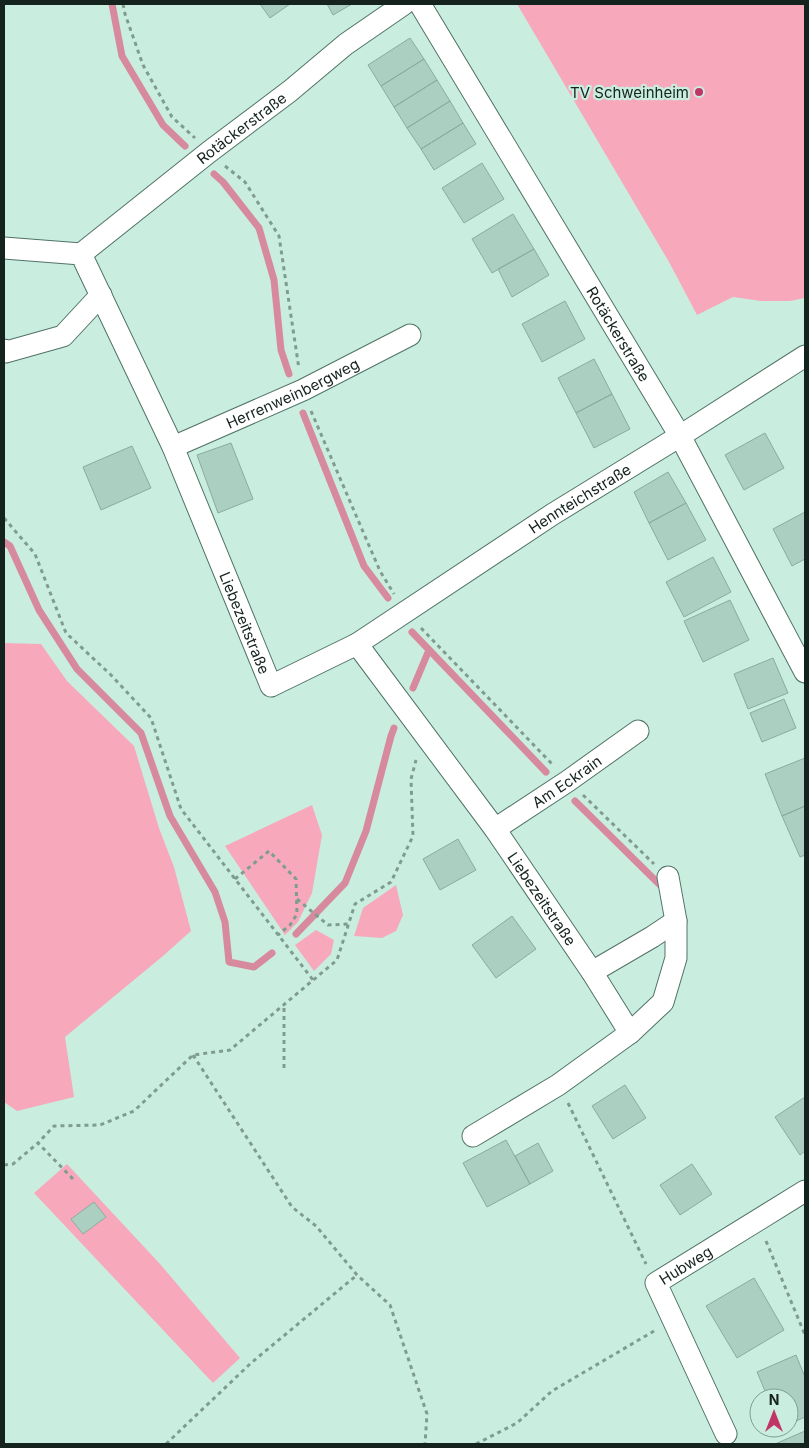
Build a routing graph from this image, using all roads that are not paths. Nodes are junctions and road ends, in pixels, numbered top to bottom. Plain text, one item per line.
1 (404, 4) edge
2 (420, 4) edge
3 (4, 248) edge
4 (81, 254) junction
5 (101, 295) junction
6 (410, 335) dead end
7 (4, 350) edge
8 (805, 356) edge
9 (680, 436) junction
10 (173, 447) junction
11 (357, 644) junction
12 (805, 672) edge
13 (638, 731) dead end
14 (495, 829) junction
15 (668, 878) road end
16 (676, 921) junction
17 (592, 972) junction
18 (630, 1033) junction
19 (473, 1136) dead end
20 (805, 1191) edge
21 (726, 1434) dead end

1 - 4 street, Rotäckerstraße
2 - 9 street, Rotäckerstraße
3 - 4 street
4 - 5 street, Liebezeitstraße
5 - 7 street
5 - 10 street, Liebezeitstraße
6 - 10 street, Herrenweinbergweg
8 - 9 street, Hennteichstraße
9 - 11 street, Hennteichstraße
9 - 12 street, Rotäckerstraße
10 - 11 street, Liebezeitstraße
11 - 14 street, Liebezeitstraße
13 - 14 street, Am Eckrain
14 - 17 street, Liebezeitstraße
15 - 16 street
16 - 17 street
16 - 18 street
17 - 18 street, Liebezeitstraße
18 - 19 street
20 - 21 street, Hubweg

